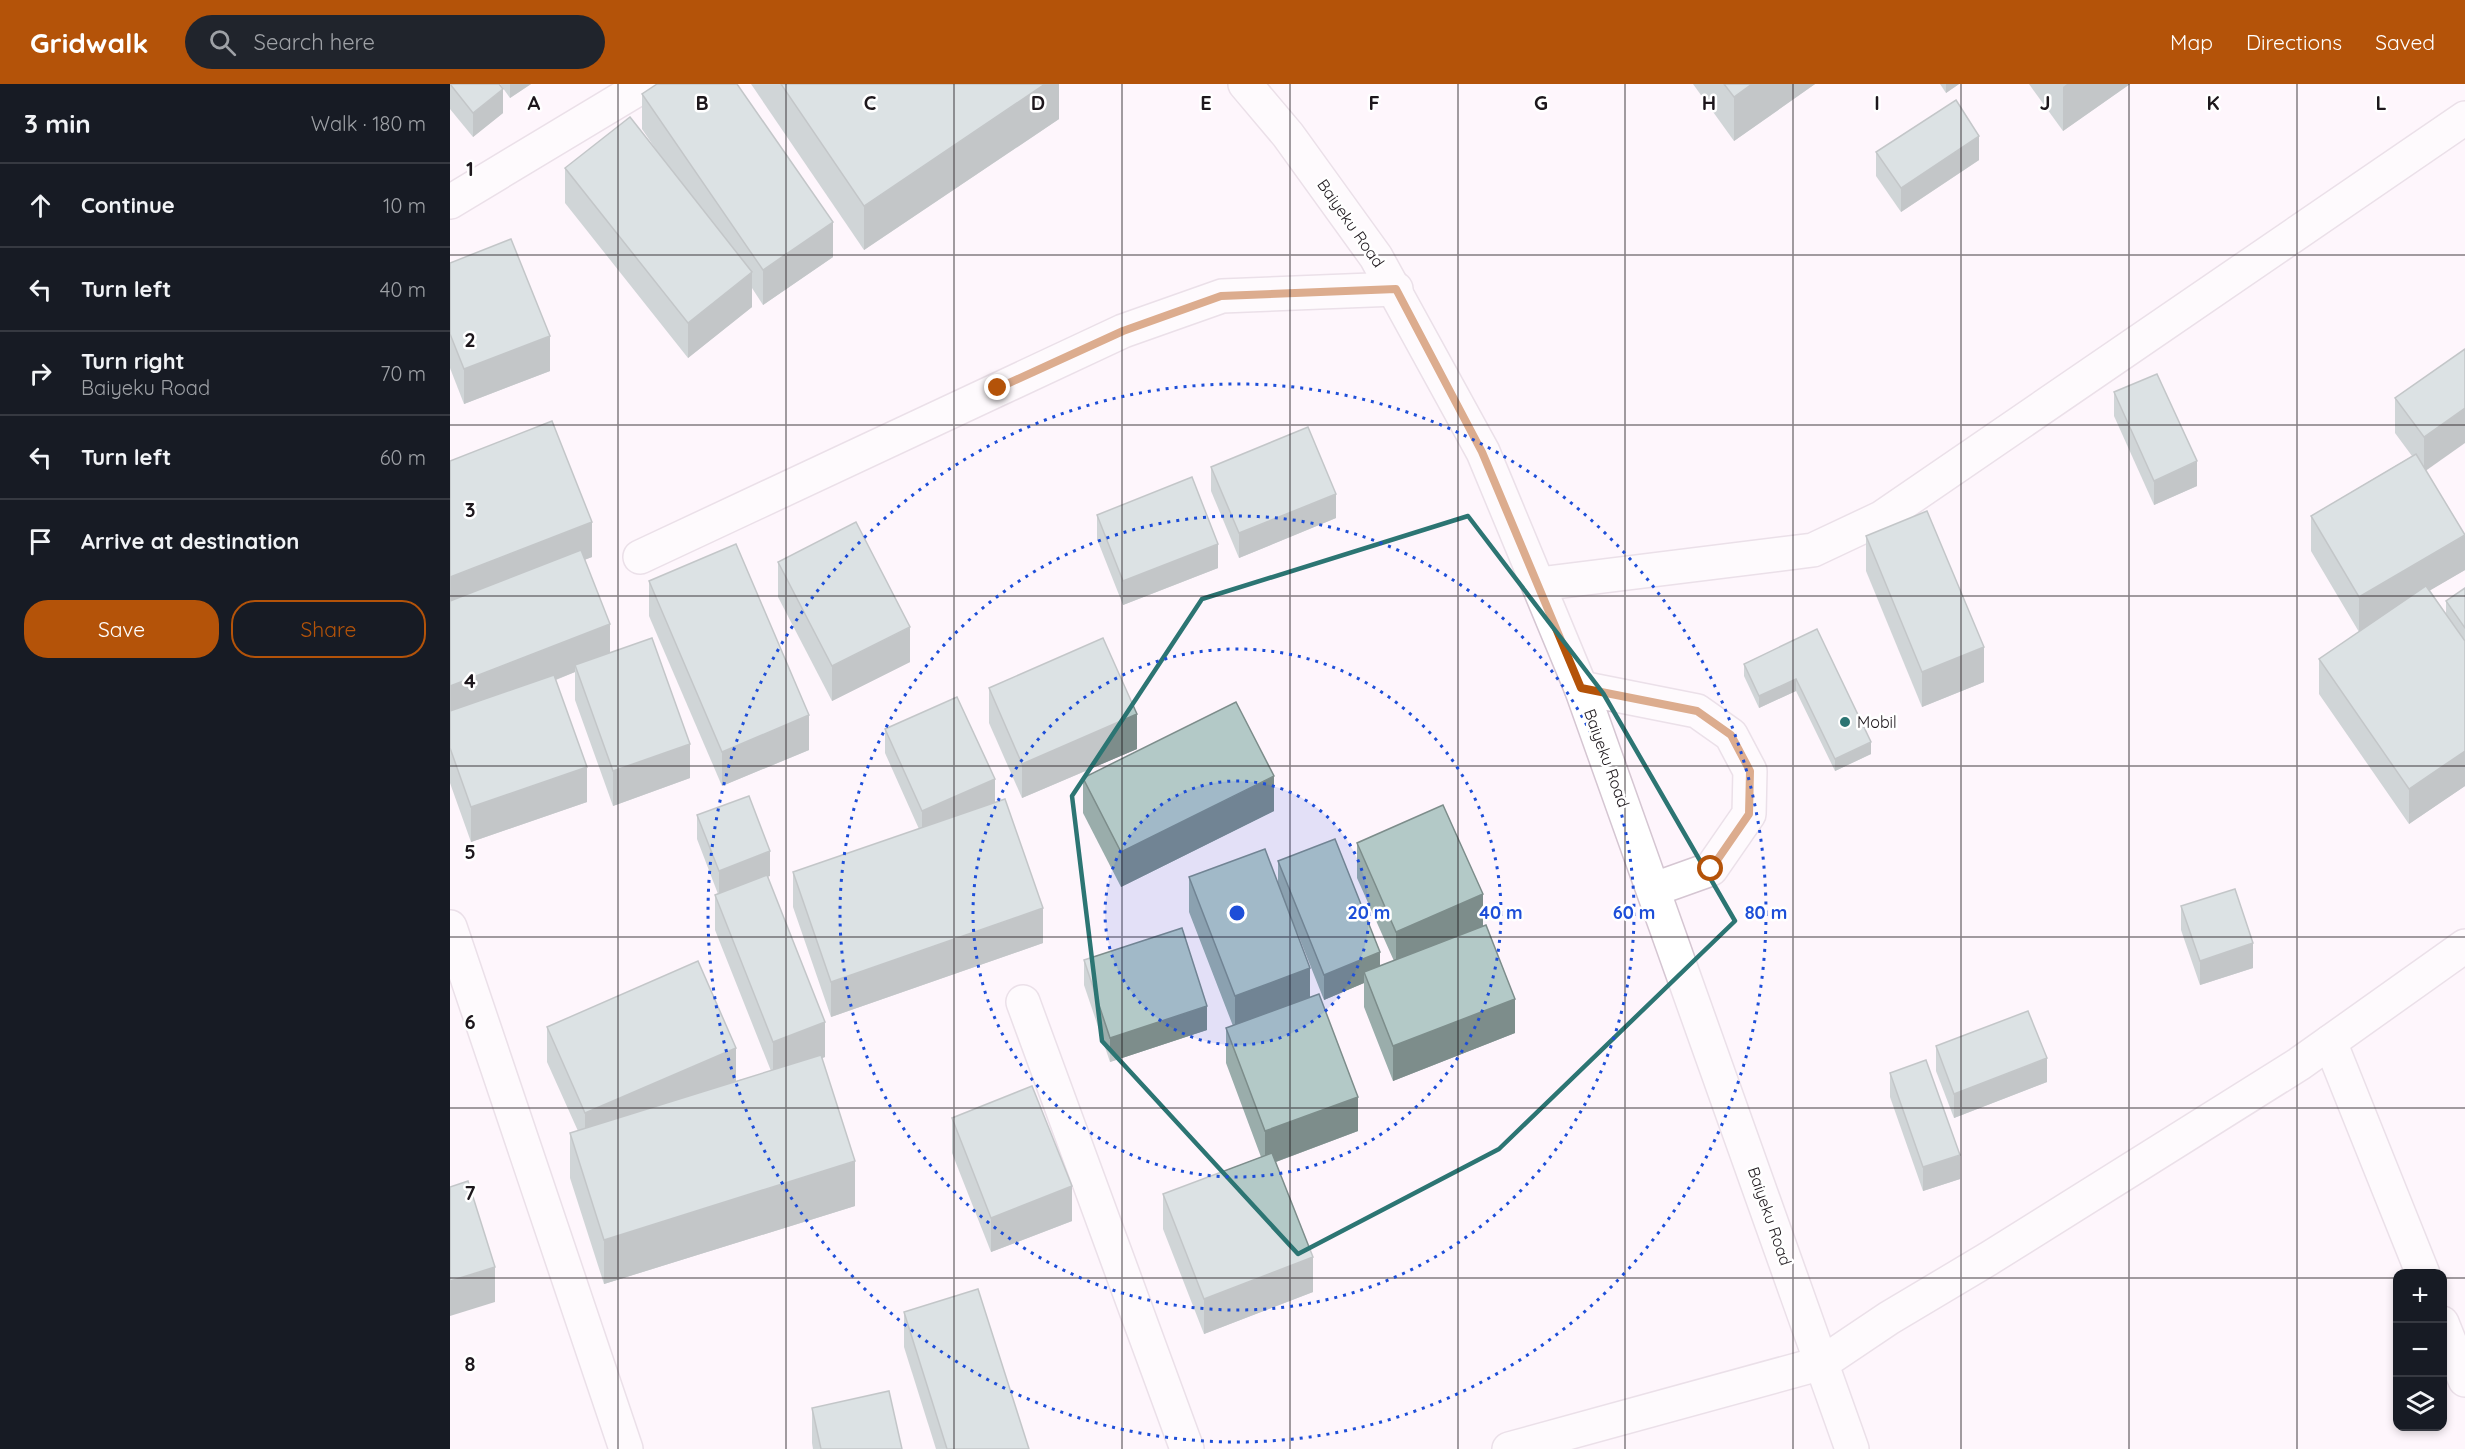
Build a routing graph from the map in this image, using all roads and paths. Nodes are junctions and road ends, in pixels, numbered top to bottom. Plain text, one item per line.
1 (646, 84) edge
2 (1245, 84) edge
3 (2465, 118) edge
4 (450, 202) edge
5 (1396, 289) junction
6 (640, 557) dead end
7 (1539, 584) junction
8 (1581, 688) junction
9 (1654, 889) junction
10 (450, 927) edge
11 (2465, 946) edge
12 (1023, 1002) dead end
13 (2330, 1042) junction
14 (2420, 1269) edge
15 (2447, 1335) edge
16 (1821, 1363) junction
17 (2465, 1380) edge
18 (626, 1449) edge
19 (1187, 1449) edge
20 (1509, 1449) edge
21 (1852, 1449) edge

1 - 4 street
2 - 5 street, Baiyeku Road
3 - 7 street
5 - 6 street
5 - 7 street, Baiyeku Road
7 - 8 street, Baiyeku Road
8 - 9 street, Baiyeku Road
8 - 9 street
9 - 16 street, Baiyeku Road
10 - 18 street
11 - 13 street
12 - 19 street
13 - 14 street
13 - 16 street
15 - 17 street
16 - 20 street
16 - 21 street, Baiyeku Road

